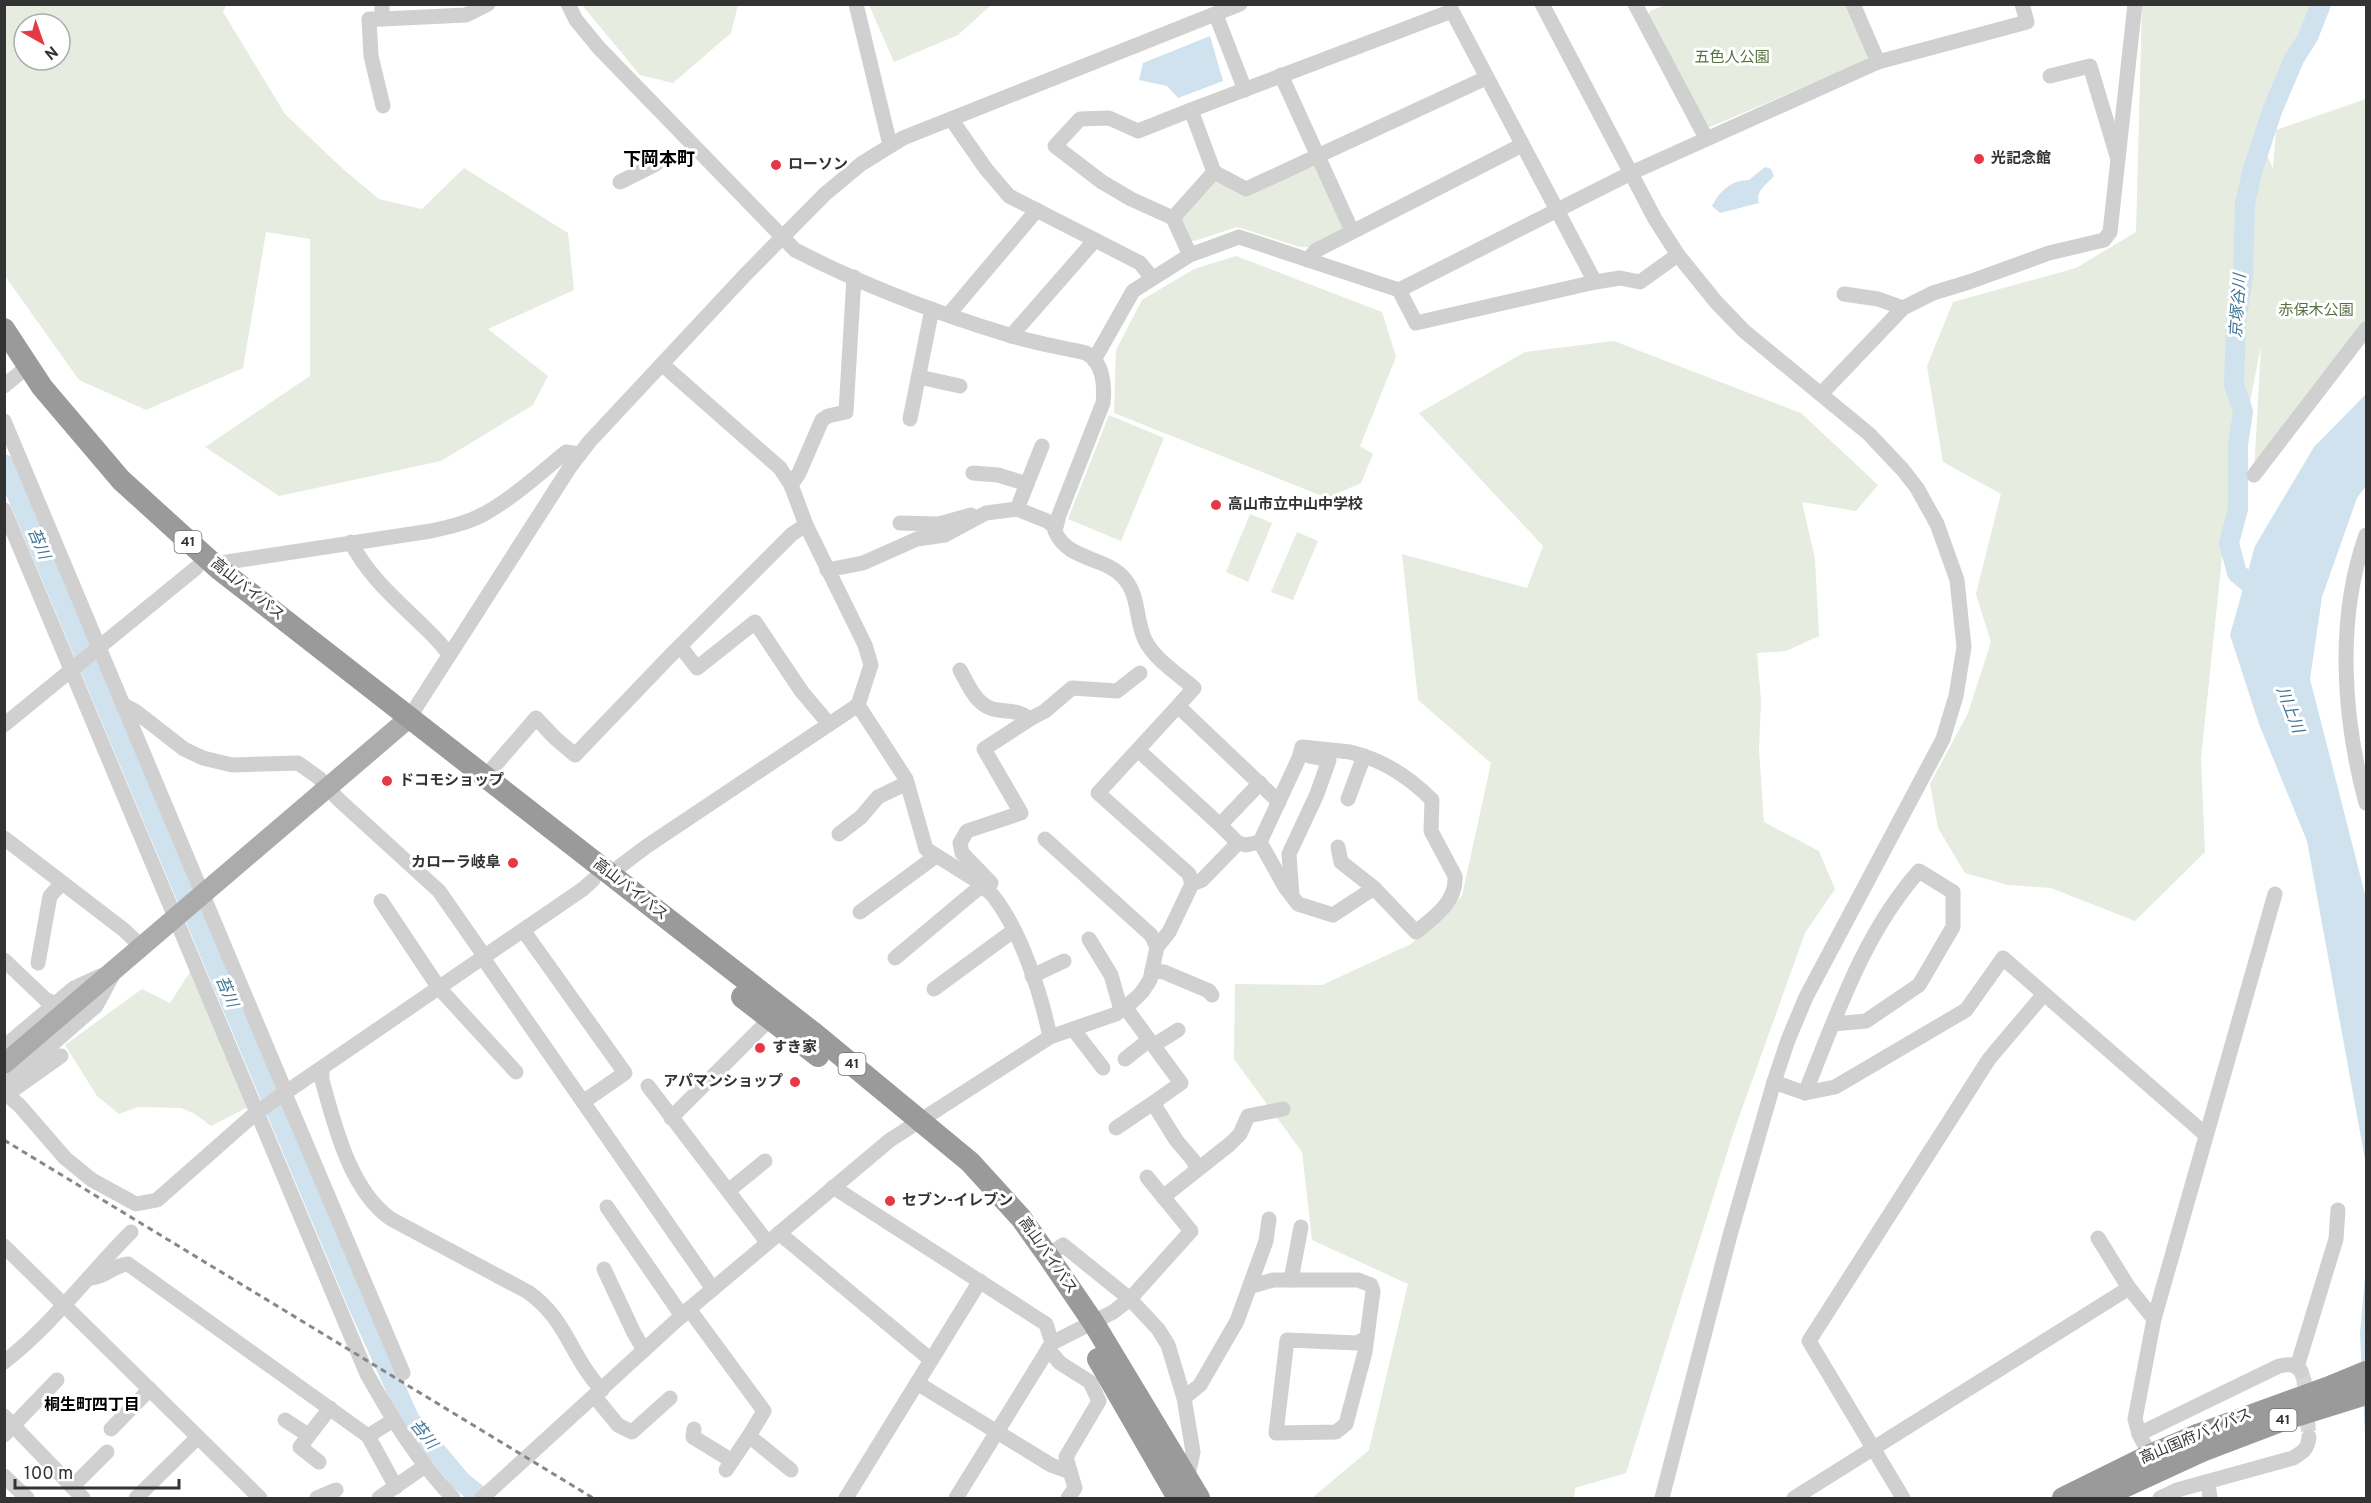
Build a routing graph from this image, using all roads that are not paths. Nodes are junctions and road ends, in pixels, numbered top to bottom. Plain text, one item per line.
1 (488, 4) edge
2 (568, 4) edge
3 (856, 4) edge
4 (1240, 4) edge
5 (1542, 4) edge
6 (1853, 4) edge
7 (2022, 4) edge
8 (2135, 4) edge
9 (1642, 6) edge
10 (1458, 8) edge
11 (382, 12) edge
12 (1216, 15) junction
13 (1878, 62) junction
14 (1281, 75) junction
15 (2050, 76) dead end
16 (1486, 78) junction
17 (1245, 90) junction
18 (383, 106) dead end
19 (1191, 110) junction
20 (951, 119) junction
21 (1706, 138) junction
22 (890, 145) junction
23 (1522, 145) junction
24 (1318, 157) junction
25 (2119, 161) junction
26 (656, 164) dead end
27 (1214, 172) junction
28 (1631, 173) junction
29 (620, 182) dead end
30 (1037, 210) junction
31 (1557, 210) junction
32 (1173, 218) junction
33 (1352, 231) junction
34 (783, 237) junction
35 (1095, 240) junction
36 (1190, 255) junction
37 (1672, 259) dead end
38 (1308, 260) junction
39 (854, 277) junction
40 (1152, 278) junction
41 (1595, 282) junction
42 (1399, 290) junction
43 (1844, 294) dead end
44 (1903, 308) junction
45 (932, 309) junction
46 (949, 315) junction
47 (4, 329) edge
48 (2367, 329) edge
49 (1011, 336) junction
50 (4, 355) edge
51 (1094, 360) junction
52 (663, 365) junction
53 (16, 376) edge
54 (919, 377) junction
55 (960, 386) dead end
56 (1821, 394) junction
57 (910, 419) dead end
58 (4, 421) edge
59 (1042, 446) dead end
60 (580, 454) junction
61 (973, 473) dead end
62 (2254, 475) dead end
63 (1027, 484) junction
64 (791, 485) junction
65 (1017, 509) junction
66 (4, 510) edge
67 (986, 513) junction
68 (900, 523) dead end
69 (806, 525) junction
70 (1055, 527) junction
71 (2367, 535) edge
72 (351, 542) junction
73 (196, 568) junction
74 (219, 568) junction
75 (827, 570) junction
76 (680, 646) junction
77 (98, 648) junction
78 (449, 655) junction
79 (74, 668) junction
80 (960, 670) dead end
81 (1140, 673) dead end
82 (124, 705) junction
83 (858, 705) junction
84 (1178, 706) junction
85 (1030, 719) junction
86 (405, 722) junction
87 (829, 724) junction
88 (4, 725) edge
89 (1138, 750) junction
90 (1300, 754) junction
91 (1364, 756) junction
92 (492, 770) dead end
93 (907, 783) junction
94 (1260, 783) junction
95 (328, 788) junction
96 (1348, 799) dead end
97 (1279, 802) junction
98 (2367, 803) edge
99 (1220, 825) junction
100 (839, 834) dead end
101 (4, 838) edge
102 (1045, 839) dead end
103 (1260, 842) junction
104 (1238, 843) junction
105 (1338, 847) dead end
106 (936, 856) junction
107 (602, 878) junction
108 (62, 883) junction
109 (1192, 884) junction
110 (1374, 888) junction
111 (986, 891) junction
112 (2275, 894) dead end
113 (202, 896) junction
114 (1292, 896) junction
115 (381, 901) dead end
116 (860, 912) dead end
117 (177, 917) junction
118 (524, 930) junction
119 (1013, 931) junction
120 (1089, 939) dead end
121 (142, 947) junction
122 (1157, 947) junction
123 (484, 957) junction
124 (895, 958) dead end
125 (4, 960) edge
126 (1064, 961) dead end
127 (38, 963) dead end
128 (116, 968) junction
129 (1152, 971) junction
130 (1032, 976) junction
131 (439, 988) junction
132 (934, 989) dead end
133 (2044, 994) junction
134 (1212, 995) dead end
135 (55, 1004) junction
136 (1123, 1009) junction
137 (770, 1019) junction
138 (1833, 1024) junction
139 (1073, 1029) junction
140 (1178, 1030) dead end
141 (1050, 1037) junction
142 (1152, 1042) junction
143 (4, 1047) edge
144 (60, 1056) dead end
145 (1125, 1059) dead end
146 (4, 1064) edge
147 (1103, 1068) dead end
148 (322, 1069) junction
149 (516, 1072) dead end
150 (1774, 1082) junction
151 (648, 1086) dead end
152 (5, 1091) edge
153 (1804, 1093) junction
154 (285, 1094) junction
155 (583, 1102) junction
156 (1153, 1103) junction
157 (1283, 1109) dead end
158 (259, 1111) junction
159 (671, 1118) junction
160 (915, 1124) junction
161 (1116, 1128) dead end
162 (2206, 1135) junction
163 (765, 1161) dead end
164 (1197, 1169) junction
165 (1147, 1177) dead end
166 (833, 1187) junction
167 (728, 1191) junction
168 (1163, 1197) junction
169 (607, 1207) dead end
170 (2338, 1210) dead end
171 (1269, 1219) dead end
172 (1301, 1227) dead end
173 (131, 1232) dead end
174 (773, 1238) junction
175 (2098, 1238) dead end
176 (4, 1246) edge
177 (1048, 1256) junction
178 (604, 1269) dead end
179 (89, 1278) junction
180 (1291, 1280) junction
181 (980, 1281) junction
182 (1252, 1286) junction
183 (2130, 1288) junction
184 (713, 1289) junction
185 (1130, 1299) junction
186 (64, 1304) junction
187 (685, 1313) junction
188 (2154, 1319) junction
189 (1087, 1326) junction
190 (1367, 1338) junction
191 (1050, 1346) junction
192 (645, 1350) junction
193 (931, 1360) junction
194 (4, 1362) edge
195 (403, 1373) dead end
196 (2367, 1374) edge
197 (57, 1380) dead end
198 (917, 1383) junction
199 (150, 1389) junction
200 (598, 1393) junction
201 (2367, 1394) edge
202 (670, 1398) dead end
203 (1184, 1398) junction
204 (2367, 1402) edge
205 (330, 1408) junction
206 (285, 1420) dead end
207 (392, 1420) junction
208 (7, 1426) edge
209 (111, 1429) dead end
210 (694, 1429) dead end
211 (997, 1431) junction
212 (2139, 1434) junction
213 (308, 1435) junction
214 (368, 1436) junction
215 (749, 1436) junction
216 (198, 1437) junction
217 (2309, 1437) tunnel mouth
218 (2199, 1443) junction
219 (1872, 1448) junction
220 (107, 1452) dead end
221 (2150, 1455) junction
222 (319, 1462) dead end
223 (425, 1466) junction
224 (791, 1470) dead end
225 (1070, 1472) junction
226 (4, 1476) edge
227 (2208, 1483) junction
228 (396, 1487) junction
229 (336, 1490) dead end
230 (1188, 1492) edge
231 (78, 1493) edge
232 (488, 1494) edge
233 (144, 1495) edge
234 (27, 1498) edge
235 (260, 1498) edge
236 (317, 1498) edge
237 (379, 1498) edge
238 (453, 1498) edge
239 (846, 1498) edge
240 (956, 1498) edge
241 (1068, 1498) edge
242 (1662, 1498) edge
243 (1794, 1498) edge
244 (1903, 1498) edge
245 (2063, 1498) edge
246 (2100, 1498) edge
247 (2160, 1498) edge
248 (2210, 1498) edge

1 - 11 street
2 - 34 street
3 - 22 street
4 - 12 street
5 - 28 street
6 - 13 street
7 - 13 street
8 - 25 street
9 - 21 street
10 - 14 street
10 - 16 street
11 - 18 street
12 - 17 street
12 - 20 street
13 - 21 street
14 - 17 street
14 - 24 street
15 - 25 street
16 - 23 street
16 - 24 street
17 - 19 street
19 - 27 street
19 - 32 street
20 - 22 street
20 - 30 street
21 - 28 street
22 - 34 street
23 - 31 street
23 - 33 street
24 - 27 street
24 - 33 street
25 - 44 street
26 - 29 street
27 - 32 street
28 - 31 street
28 - 56 street
30 - 35 street
30 - 46 street
31 - 41 street
31 - 42 street
32 - 36 street
33 - 38 street
34 - 39 street
34 - 52 street
35 - 40 street
35 - 49 street
36 - 38 street
36 - 40 street
37 - 41 street
38 - 42 street
39 - 45 street
39 - 64 street
40 - 51 street
41 - 42 street
43 - 44 street
44 - 56 street
45 - 46 street
45 - 54 street
46 - 49 street
47 - 53 highway, 高山バイパス / 41
48 - 62 street
49 - 51 street
50 - 53 highway, 高山バイパス / 41
51 - 70 street
52 - 60 street
52 - 64 street
53 - 73 highway, 高山バイパス / 41
53 - 74 highway, 高山バイパス / 41
54 - 55 street
54 - 57 street
56 - 150 street
58 - 77 street
59 - 63 street
60 - 72 street
60 - 78 street
61 - 63 street
63 - 65 street
64 - 69 street
65 - 67 street
65 - 70 street
66 - 79 street
67 - 68 street
67 - 75 street
69 - 75 street
69 - 76 street
70 - 84 street
71 - 98 street
72 - 74 street
72 - 78 street
73 - 77 street
73 - 86 highway, 高山バイパス / 41
74 - 86 highway, 高山バイパス / 41
75 - 83 street
76 - 87 street
76 - 92 street
77 - 79 street
77 - 82 street
78 - 86 street
79 - 88 street
79 - 117 street
80 - 85 street
81 - 85 street
82 - 95 street
82 - 113 street
83 - 87 street
83 - 93 street
84 - 89 street
84 - 94 street
85 - 111 street
86 - 95 main road
86 - 107 highway, 高山バイパス / 41
87 - 107 street
89 - 99 street
89 - 109 street
90 - 91 street
90 - 97 street
90 - 114 street
91 - 96 street
91 - 110 street
93 - 100 street
93 - 106 street
94 - 97 street
94 - 99 street
95 - 113 main road
95 - 123 street
97 - 103 street
99 - 104 street
101 - 108 street
102 - 122 street
103 - 104 street
103 - 114 street
104 - 109 street
105 - 110 street
106 - 111 street
106 - 116 street
107 - 118 street
107 - 137 highway, 高山バイパス / 41
107 - 160 highway, 高山バイパス / 41
108 - 121 street
108 - 127 street
109 - 122 street
110 - 114 street
111 - 119 street
111 - 124 street
112 - 162 street
113 - 117 main road
113 - 154 street
115 - 131 street
117 - 121 main road
117 - 158 street
118 - 123 street
118 - 155 street
119 - 130 street
119 - 132 street
120 - 136 street
121 - 128 main road
122 - 129 street
123 - 131 street
123 - 155 street
125 - 135 street
126 - 130 street
128 - 135 street
128 - 146 main road
128 - 152 street
129 - 134 street
129 - 136 street
130 - 141 street
131 - 148 street
131 - 149 street
133 - 153 street
133 - 162 street
133 - 219 street
135 - 143 street
136 - 139 street
136 - 142 street
137 - 159 street
137 - 160 highway, 高山バイパス / 41
138 - 138 street
138 - 153 street
139 - 141 street
139 - 147 street
140 - 142 street
141 - 160 street
142 - 145 street
142 - 156 street
144 - 152 street
148 - 154 street
148 - 200 street
150 - 153 street
150 - 242 street
151 - 159 street
152 - 158 street
154 - 158 street
154 - 195 street
155 - 184 street
156 - 161 street
156 - 164 street
157 - 164 street
158 - 207 street
159 - 167 street
160 - 166 street
160 - 177 highway, 高山バイパス / 41
160 - 189 highway, 高山バイパス / 41
162 - 188 street
163 - 167 street
164 - 168 street
165 - 168 street
166 - 174 street
166 - 181 street
167 - 174 street
168 - 185 street
169 - 187 street
170 - 212 street
171 - 182 street
172 - 180 street
173 - 179 street
174 - 184 street
174 - 193 street
175 - 183 street
176 - 186 street
177 - 185 street
177 - 189 highway, 高山バイパス / 41
178 - 192 street
179 - 186 street
179 - 205 street
180 - 182 street
180 - 190 street
181 - 191 street
181 - 193 street
182 - 203 street
183 - 188 street
183 - 219 street
184 - 187 street
185 - 189 street
185 - 203 street
186 - 194 street
186 - 199 street
187 - 192 street
187 - 215 street
188 - 212 street
189 - 191 street
189 - 230 highway, 高山バイパス / 41
190 - 190 street
191 - 211 street
191 - 225 street
192 - 200 street
193 - 198 street
196 - 218 highway, 高山国府バイパス / 41, bridge
197 - 208 street
198 - 211 street
198 - 239 street
199 - 209 street
199 - 216 street
200 - 202 street
200 - 232 street
201 - 218 highway, 高山国府バイパス / 41, bridge
203 - 230 street
204 - 218 highway, 41, bridge
205 - 213 street
205 - 214 street
206 - 213 street
207 - 214 street
207 - 223 street
208 - 231 street
210 - 215 street
211 - 225 street
211 - 240 street
212 - 221 street
213 - 222 street
214 - 228 street
215 - 224 street
216 - 233 street
216 - 235 street
217 - 227 street
218 - 221 highway, 高山国府バイパス / 41
218 - 246 highway, 高山国府バイパス / 41
219 - 243 street
219 - 244 street
220 - 231 street
221 - 245 highway, 高山国府バイパス / 41
223 - 228 street
223 - 238 street
225 - 241 street
226 - 234 street
227 - 247 street
227 - 248 street
228 - 237 street
229 - 236 street

